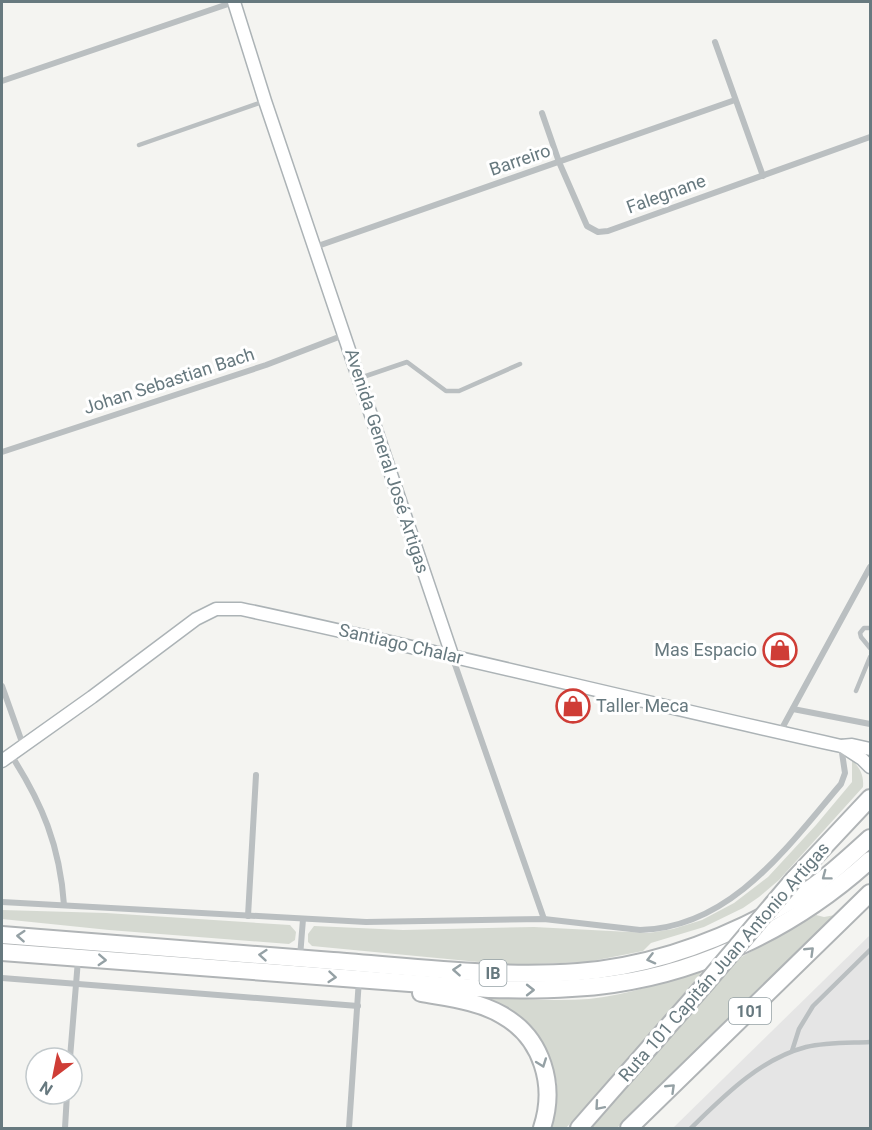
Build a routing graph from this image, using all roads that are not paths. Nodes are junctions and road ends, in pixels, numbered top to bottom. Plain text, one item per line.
1 (235, 2) edge
2 (715, 42) dead end
3 (2, 81) edge
4 (735, 100) junction
5 (265, 101) junction
6 (542, 113) dead end
7 (870, 137) edge
8 (139, 145) dead end
9 (559, 162) junction
10 (763, 176) junction
11 (315, 247) junction
12 (345, 335) junction
13 (520, 364) dead end
14 (360, 378) junction
15 (2, 452) edge
16 (870, 567) edge
17 (870, 628) edge
18 (870, 648) edge
19 (452, 655) junction
20 (870, 657) edge
21 (2, 686) edge
22 (856, 691) dead end
23 (793, 709) junction
24 (870, 724) edge
25 (780, 732) junction
26 (23, 746) junction
27 (841, 746) junction
28 (870, 749) edge
29 (6, 758) edge
30 (870, 767) edge
31 (256, 776) dead end
32 (870, 798) edge
33 (870, 838) edge
34 (870, 861) edge
35 (870, 893) edge
36 (2, 902) edge
37 (64, 904) junction
38 (248, 916) junction
39 (303, 919) junction
40 (544, 919) junction
41 (2, 935) edge
42 (870, 950) edge
43 (2, 952) edge
44 (300, 958) junction
45 (78, 959) junction
46 (2, 978) edge
47 (363, 979) junction
48 (75, 982) junction
49 (358, 1006) junction
50 (870, 1042) edge
51 (71, 1046) edge
52 (792, 1051) junction
53 (66, 1106) edge
54 (64, 1128) edge
55 (349, 1128) edge
56 (542, 1128) edge
57 (579, 1128) edge
58 (629, 1128) edge
59 (691, 1128) edge

1 - 3 street
1 - 5 street, Avenida General José Artigas
2 - 4 street
4 - 9 street, Barreiro
4 - 10 street
5 - 8 lane
5 - 11 street, Avenida General José Artigas
6 - 9 street, Falegnane
7 - 10 street, Falegnane
9 - 10 street, Falegnane
9 - 11 street, Barreiro
11 - 12 street, Avenida General José Artigas
12 - 14 street, Avenida General José Artigas
12 - 15 street, Johan Sebastian Bach
13 - 14 lane
14 - 19 street, Avenida General José Artigas
16 - 23 street
17 - 18 lane
19 - 25 street, Santiago Chalar
19 - 26 street, Santiago Chalar
19 - 40 street, Avenida General José Artigas
20 - 22 lane
21 - 26 street
23 - 24 street
23 - 25 street
25 - 27 street, Santiago Chalar
26 - 29 street, Santiago Chalar
27 - 28 street, Santiago Chalar
27 - 30 street, Santiago Chalar
27 - 40 street
29 - 37 street
31 - 38 street
32 -> 57 highway, Ruta 101 Capitán Juan Antonio Artigas, bridge
33 -> 44 highway, IB
47 -> 34 highway, IB
58 -> 35 highway, 101
36 - 37 street
37 - 38 street
38 - 39 street
39 - 40 street
39 - 44 street
44 -> 41 highway, IB
42 - 52 lane
43 - 45 highway, IB
45 -> 47 highway, IB
45 - 48 street
46 - 48 street
47 - 49 street
47 -> 56 highway
48 - 49 street
48 - 51 street
49 - 55 street
50 - 52 lane
52 - 59 lane
53 - 54 street

